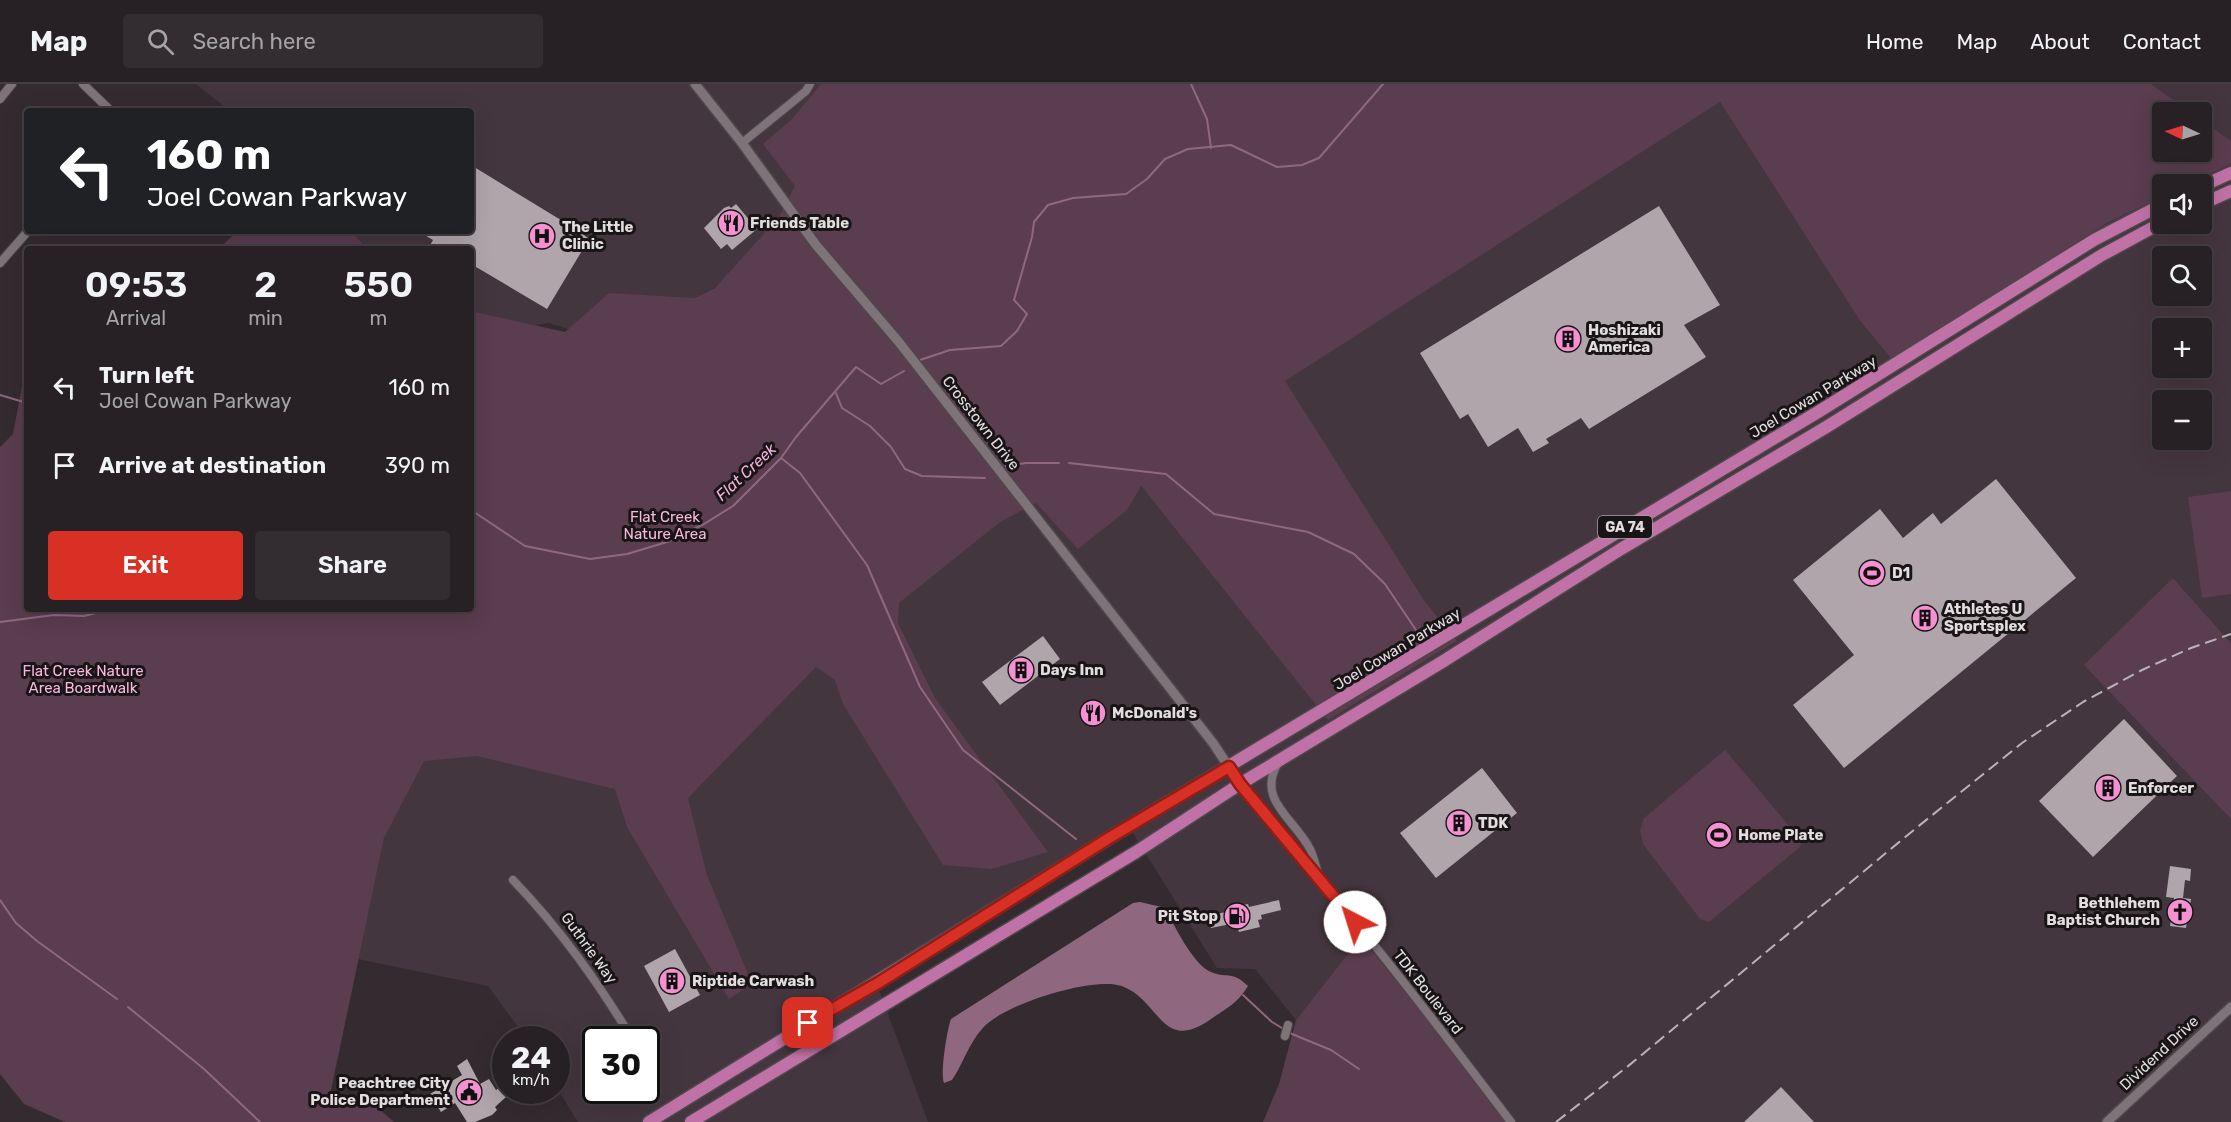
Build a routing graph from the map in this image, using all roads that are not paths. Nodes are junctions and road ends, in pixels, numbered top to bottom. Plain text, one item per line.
1 (12, 84) edge
2 (83, 84) edge
3 (695, 84) edge
4 (810, 84) edge
5 (0, 99) edge
6 (108, 108) edge
7 (742, 143) junction
8 (2231, 173) edge
9 (2212, 182) edge
10 (2231, 191) edge
11 (2212, 200) edge
12 (2152, 210) edge
13 (2152, 228) edge
14 (25, 234) edge
15 (0, 262) edge
16 (1818, 412) junction
17 (1828, 426) junction
18 (1280, 760) junction
19 (1229, 767) junction
20 (1240, 784) junction
21 (513, 880) dead end
22 (1320, 881) junction
23 (2231, 1007) edge
24 (1288, 1025) dead end
25 (624, 1026) edge
26 (1285, 1036) dead end
27 (1509, 1120) edge
28 (649, 1122) edge
29 (691, 1122) edge
30 (2107, 1122) edge

1 - 5 street
2 - 6 street
3 - 7 street, Crosstown Drive
4 - 7 street
7 - 19 street, Crosstown Drive
8 - 9 main road
10 - 11 main road
12 - 16 main road, Joel Cowan Parkway / GA 74
13 - 17 main road, Joel Cowan Parkway / GA 74
14 - 15 street
16 - 17 street
16 - 19 main road, Joel Cowan Parkway / GA 74
17 - 18 main road, Joel Cowan Parkway / GA 74
18 - 20 main road, Joel Cowan Parkway / GA 74
18 - 22 street, TDK Boulevard
19 - 20 street, Crosstown Drive
19 - 28 main road, Joel Cowan Parkway / GA 74
20 - 22 street, TDK Boulevard
20 - 29 main road, Joel Cowan Parkway / GA 74
21 - 25 street, Guthrie Way
22 - 27 street, TDK Boulevard
23 - 30 street, Dividend Drive
24 - 26 street

